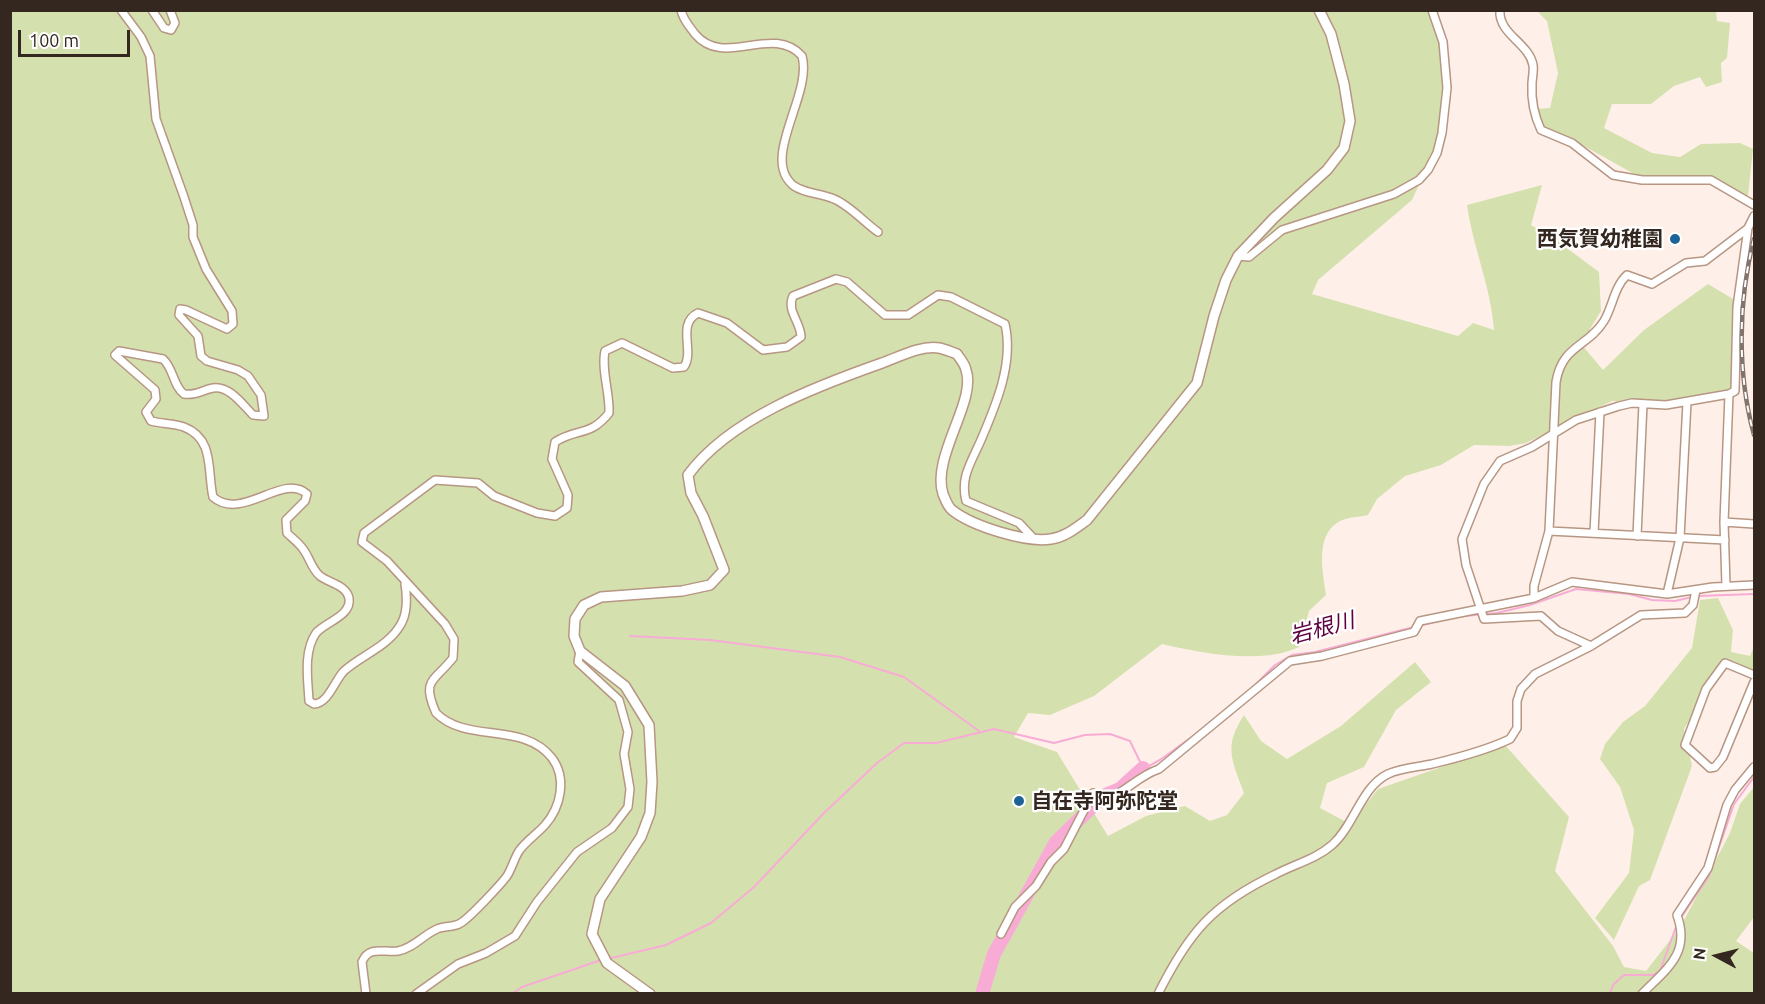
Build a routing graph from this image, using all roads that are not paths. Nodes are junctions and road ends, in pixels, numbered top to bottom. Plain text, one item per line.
1 (121, 10) edge
2 (152, 10) edge
3 (170, 10) edge
4 (681, 10) edge
5 (1319, 10) edge
6 (1432, 10) edge
7 (1500, 10) edge
8 (1755, 205) edge
9 (1755, 216) edge
10 (1748, 228) junction
11 (878, 232) dead end
12 (1238, 256) junction
13 (1729, 394) junction
14 (1687, 402) junction
15 (1643, 404) junction
16 (1600, 412) junction
17 (1554, 434) junction
18 (1724, 522) junction
19 (1755, 524) edge
20 (1549, 531) junction
21 (1594, 533) junction
22 (1637, 536) junction
23 (1680, 538) junction
24 (1725, 540) junction
25 (1036, 541) junction
26 (405, 584) junction
27 (1755, 585) edge
28 (1726, 586) junction
29 (1696, 590) junction
30 (1667, 594) junction
31 (1534, 598) junction
32 (1483, 608) junction
33 (1591, 646) junction
34 (580, 651) junction
35 (1755, 675) edge
36 (1755, 682) edge
37 (1755, 767) edge
38 (1001, 934) dead end
39 (366, 993) edge
40 (416, 993) edge
41 (650, 993) edge
42 (1158, 993) edge
43 (1642, 993) edge

1 - 26 street
2 - 3 street
4 - 11 street
5 - 12 street
6 - 12 street
7 - 8 street
9 - 10 street
10 - 13 street
10 - 17 street
12 - 25 street
13 - 14 street
13 - 18 street
14 - 15 street
14 - 23 street
15 - 16 street
15 - 22 street
16 - 17 street
16 - 21 street
17 - 20 street
17 - 32 street
18 - 19 street
18 - 24 street
20 - 21 street
20 - 31 street
21 - 22 street
22 - 23 street
23 - 24 street
23 - 30 street
24 - 28 street
25 - 26 street
25 - 34 street
26 - 39 street
27 - 28 street
28 - 29 street
29 - 30 street
29 - 33 street
30 - 31 street
31 - 32 street
32 - 33 street
32 - 38 street
33 - 42 street
34 - 40 street
34 - 41 street
35 - 36 street
37 - 43 street

